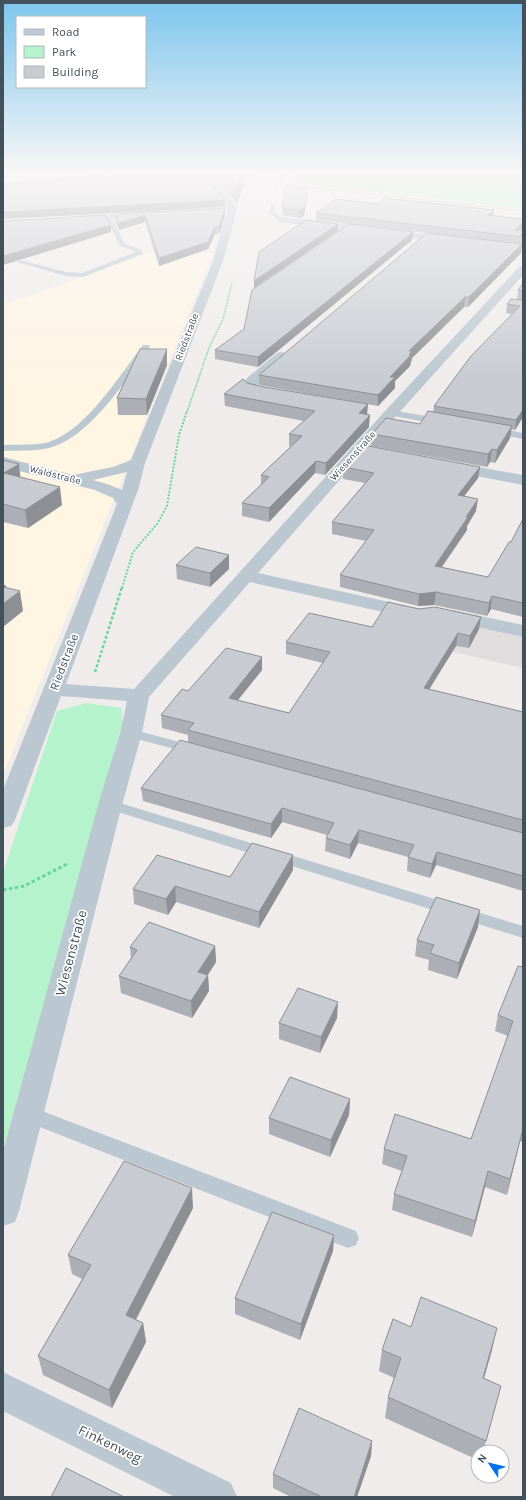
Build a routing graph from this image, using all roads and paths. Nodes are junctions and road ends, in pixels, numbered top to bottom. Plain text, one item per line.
1 (120, 242) edge
2 (223, 242) edge
3 (418, 242) edge
4 (412, 247) edge
5 (20, 262) edge
6 (523, 269) edge
7 (232, 282) dead end
8 (516, 284) edge
9 (146, 347) edge
10 (287, 351) edge
11 (287, 397) edge
12 (374, 412) dead end
13 (390, 414) junction
14 (453, 424) edge
15 (484, 429) edge
16 (523, 436) edge
17 (3, 439) edge
18 (29, 446) junction
19 (3, 448) edge
20 (358, 450) junction
21 (374, 453) edge
22 (3, 462) edge
23 (137, 463) junction
24 (436, 465) edge
25 (70, 478) junction
26 (523, 480) edge
27 (124, 503) junction
28 (246, 576) junction
29 (523, 630) edge
30 (53, 689) junction
31 (88, 692) junction
32 (138, 696) junction
33 (131, 734) junction
34 (208, 754) edge
35 (110, 806) junction
36 (3, 820) edge
37 (95, 861) junction
38 (3, 890) edge
39 (523, 932) edge
40 (29, 1114) junction
41 (3, 1211) edge
42 (348, 1238) dead end
43 (3, 1391) edge
44 (217, 1497) edge

1 - 5 lane
2 - 23 street, Riedstraße
3 - 4 street
6 - 8 street, Wiesenstraße
7 - 31 path
8 - 13 street, Wiesenstraße
9 - 18 lane
10 - 11 street
12 - 13 street
13 - 14 lane
13 - 20 street, Wiesenstraße
15 - 16 lane
17 - 18 lane
18 - 19 lane
20 - 21 street
20 - 28 street, Wiesenstraße
22 - 25 street, Waldstraße
23 - 25 street
23 - 27 street, Riedstraße
24 - 26 street
25 - 27 street, Waldstraße
27 - 30 street, Riedstraße
28 - 29 street
28 - 32 street, Wiesenstraße
30 - 31 street
30 - 36 street, Riedstraße
31 - 32 street
32 - 33 street, Wiesenstraße
33 - 34 lane
33 - 35 street, Wiesenstraße
35 - 37 street, Wiesenstraße
35 - 39 lane
37 - 38 path
37 - 40 street, Wiesenstraße
40 - 41 street, Wiesenstraße
40 - 42 lane
43 - 44 street, Finkenweg

